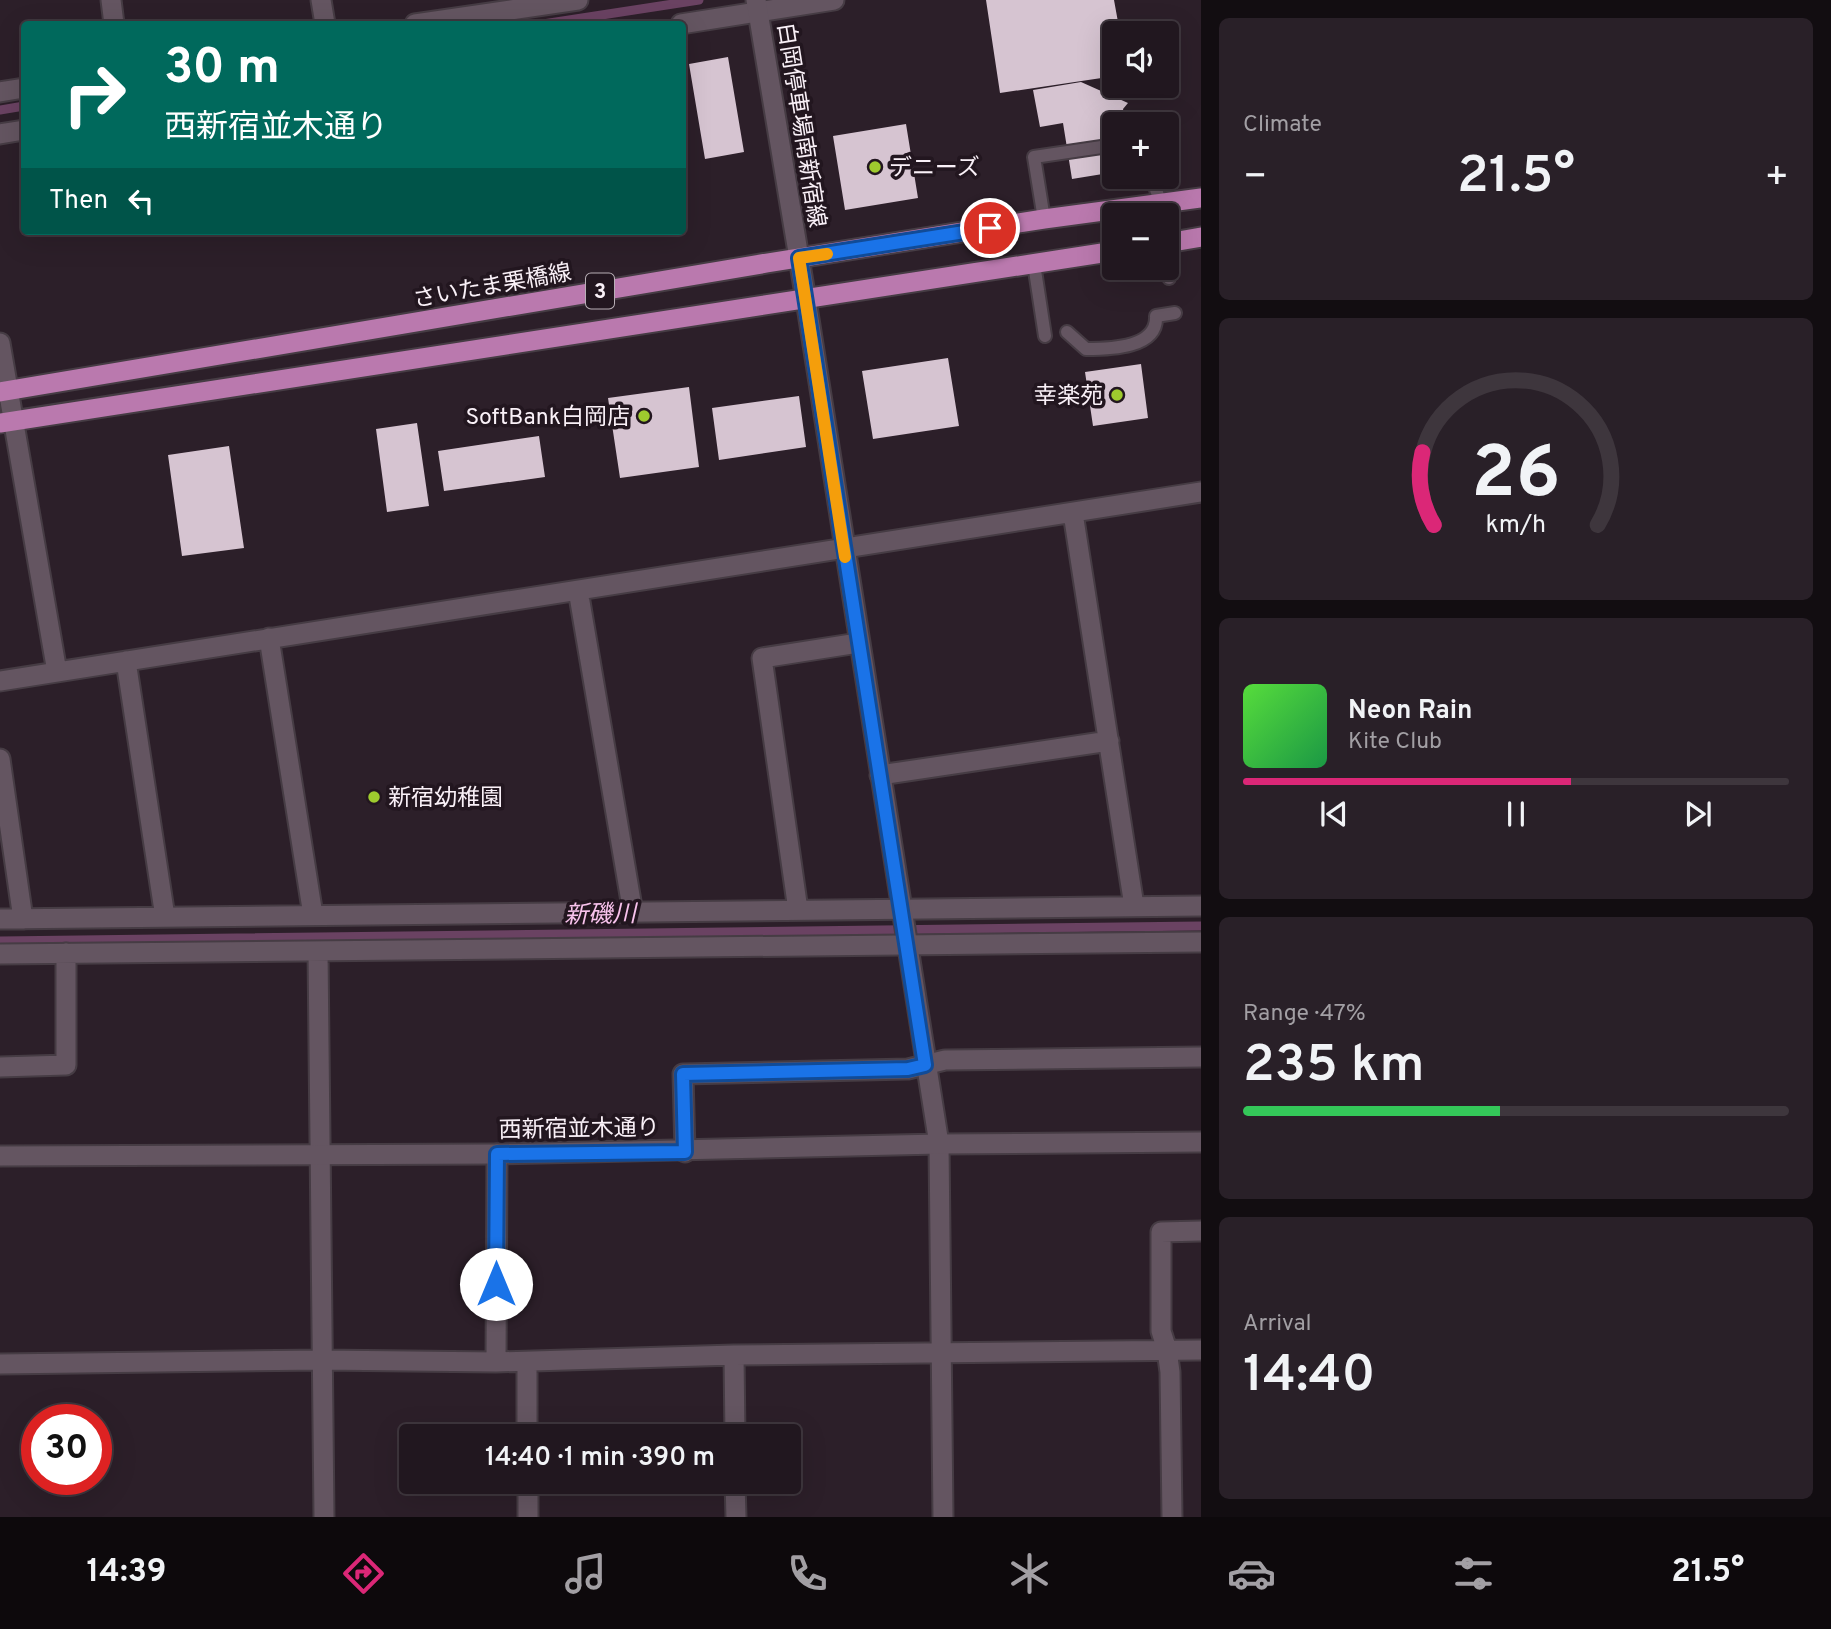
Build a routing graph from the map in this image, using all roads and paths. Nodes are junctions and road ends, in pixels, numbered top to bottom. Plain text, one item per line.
1 (111, 0) edge
2 (321, 0) edge
3 (578, 0) edge
4 (834, 0) edge
5 (533, 4) edge
6 (757, 6) edge
7 (114, 21) edge
8 (324, 21) edge
9 (433, 21) edge
10 (686, 23) edge
11 (21, 88) edge
12 (0, 92) edge
13 (21, 130) edge
14 (0, 134) edge
15 (1102, 147) edge
16 (1156, 189) edge
17 (1201, 198) edge
18 (1160, 202) junction
19 (1044, 219) junction
20 (1201, 237) edge
21 (1179, 241) edge
22 (1102, 253) edge
23 (799, 258) junction
24 (1034, 264) junction
25 (806, 300) junction
26 (1175, 313) dead end
27 (1067, 332) dead end
28 (1045, 336) dead end
29 (0, 343) edge
30 (3, 392) edge
31 (6, 422) edge
32 (1201, 492) edge
33 (1073, 513) junction
34 (844, 548) junction
35 (578, 590) junction
36 (269, 638) junction
37 (858, 643) junction
38 (126, 661) junction
39 (57, 672) junction
40 (0, 681) edge
41 (1109, 741) junction
42 (0, 759) edge
43 (880, 775) junction
44 (1201, 905) edge
45 (1134, 906) junction
46 (798, 910) junction
47 (633, 912) junction
48 (903, 912) junction
49 (313, 915) junction
50 (165, 916) junction
51 (0, 919) edge
52 (23, 919) junction
53 (908, 942) junction
54 (1201, 942) edge
55 (318, 951) junction
56 (66, 953) junction
57 (0, 954) edge
58 (1201, 1057) edge
59 (925, 1065) junction
60 (0, 1067) edge
61 (1201, 1142) edge
62 (939, 1144) junction
63 (685, 1152) junction
64 (321, 1153) junction
65 (497, 1154) junction
66 (0, 1156) edge
67 (1201, 1231) edge
68 (1167, 1350) junction
69 (1201, 1350) edge
70 (941, 1354) junction
71 (734, 1355) junction
72 (322, 1360) junction
73 (527, 1362) junction
74 (496, 1363) junction
75 (0, 1364) edge
76 (527, 1424) edge
77 (735, 1424) edge
78 (528, 1494) edge
79 (735, 1494) edge
80 (324, 1517) edge
81 (528, 1517) edge
82 (736, 1517) edge
83 (943, 1517) edge
84 (1172, 1517) edge

1 - 7 street
2 - 8 street
3 - 5 street
4 - 6 street
5 - 9 street
6 - 10 street
6 - 23 street, 白岡停車場南新宿線
11 - 12 street
13 - 14 street
15 - 19 lane
16 - 18 lane
17 - 18 main road, さいたま栗橋線 / 3
18 - 19 main road, さいたま栗橋線 / 3
19 - 23 main road, さいたま栗橋線 / 3
20 - 21 main road
22 - 24 main road, 3
23 - 25 street, 白岡停車場南新宿線
23 - 30 main road, さいたま栗橋線 / 3
24 - 25 main road, 3
24 - 28 lane
25 - 31 main road, 3
25 - 34 street, 白岡停車場南新宿線
26 - 27 lane
29 - 30 street
30 - 31 street
31 - 39 street
32 - 33 street
33 - 34 street
33 - 41 street
34 - 35 street
34 - 37 street, 白岡停車場南新宿線
35 - 36 street
35 - 47 street
36 - 38 street
36 - 49 street
37 - 43 street, 白岡停車場南新宿線
37 - 46 street
38 - 39 street
38 - 50 street
39 - 40 street
41 - 43 street
41 - 45 street
42 - 52 street
43 - 48 street, 白岡停車場南新宿線
44 - 45 street
45 - 48 street
46 - 47 street
46 - 48 street
47 - 49 street
48 - 53 street, 白岡停車場南新宿線
49 - 50 street
50 - 52 street
51 - 52 street
53 - 54 street
53 - 55 street
53 - 59 street, 白岡停車場南新宿線
55 - 56 street
55 - 64 street
56 - 57 street
56 - 60 street
58 - 59 street
59 - 62 street, 白岡停車場南新宿線
59 - 63 street
61 - 62 street, 西新宿並木通り
62 - 63 street, 西新宿並木通り
62 - 70 street, 白岡停車場南新宿線
63 - 65 street, 西新宿並木通り
64 - 65 street, 西新宿並木通り
64 - 66 street, 西新宿並木通り
64 - 72 street
65 - 74 street
67 - 68 street
68 - 69 street
68 - 70 street
68 - 84 street
70 - 71 street
70 - 83 street, 白岡停車場南新宿線
71 - 73 street
71 - 77 street
72 - 74 street
72 - 75 street
72 - 80 street
73 - 74 street
73 - 76 street
78 - 81 street
79 - 82 street

